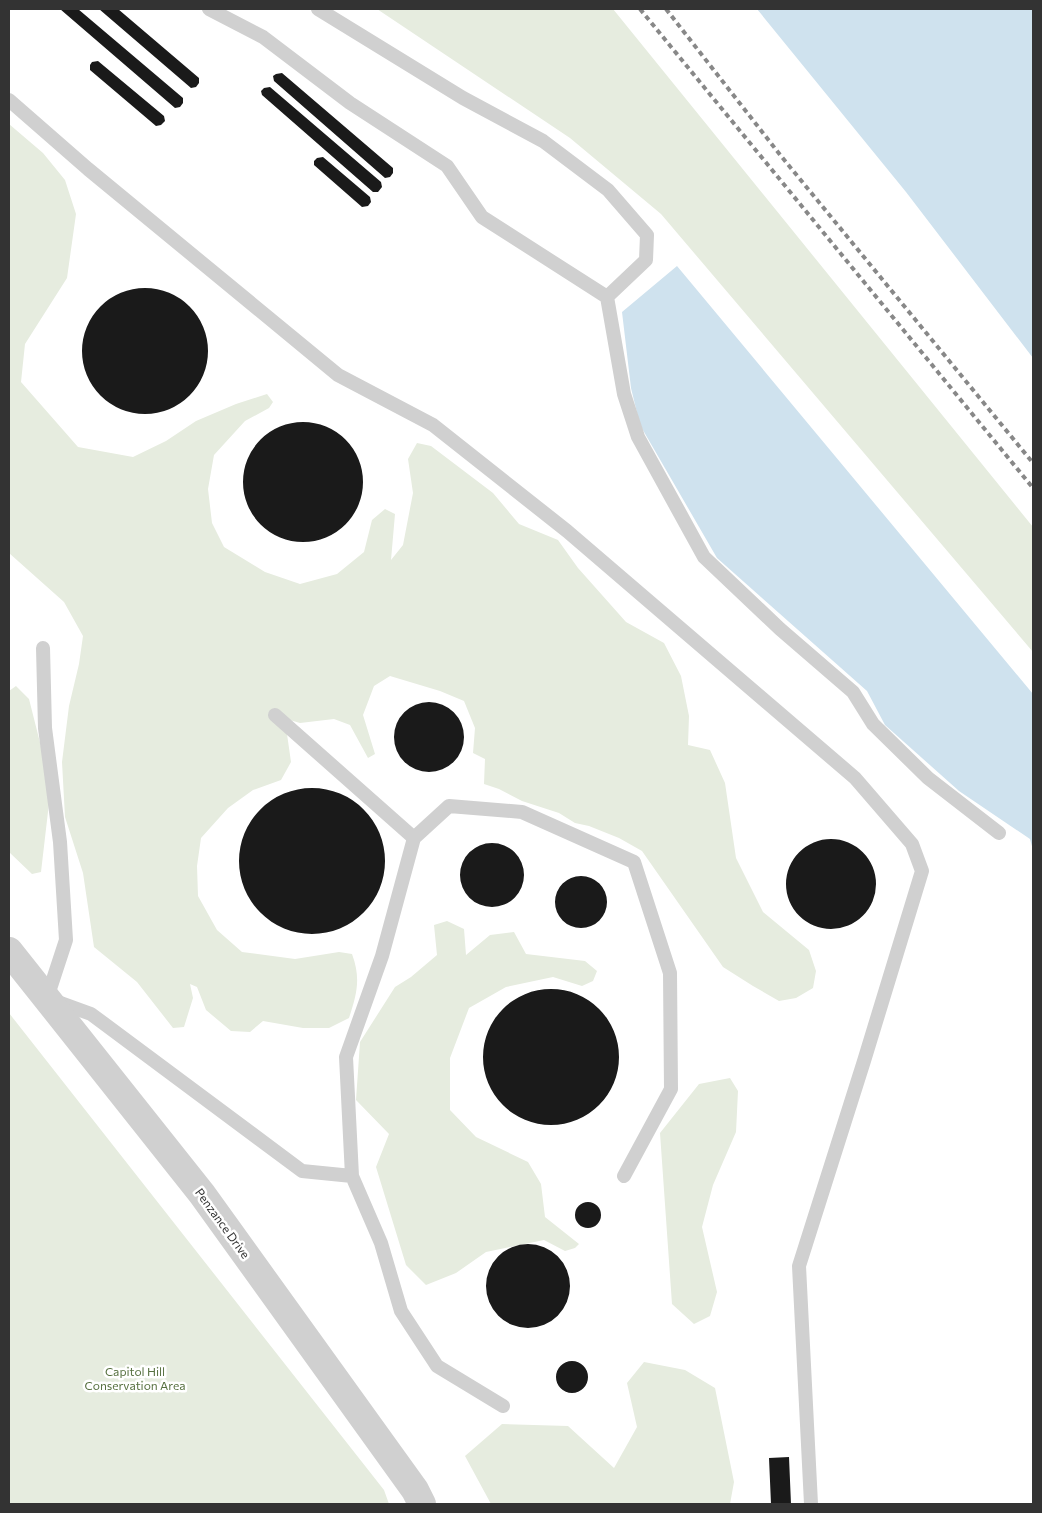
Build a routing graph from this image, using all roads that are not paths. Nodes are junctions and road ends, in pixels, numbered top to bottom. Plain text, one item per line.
1 (209, 9) edge
2 (318, 9) edge
3 (9, 100) edge
4 (606, 297) junction
5 (43, 648) dead end
6 (275, 716) dead end
7 (1000, 833) dead end
8 (414, 838) junction
9 (9, 951) edge
10 (47, 998) junction
11 (352, 1176) junction
12 (624, 1176) dead end
13 (502, 1406) dead end
14 (422, 1504) edge
15 (811, 1504) edge

1 - 4 lane
2 - 4 lane
3 - 15 lane
4 - 7 lane
5 - 10 lane
6 - 8 lane
8 - 11 lane
8 - 12 lane
9 - 10 street, Penzance Drive
10 - 11 lane
10 - 14 street, Penzance Drive
11 - 13 lane

